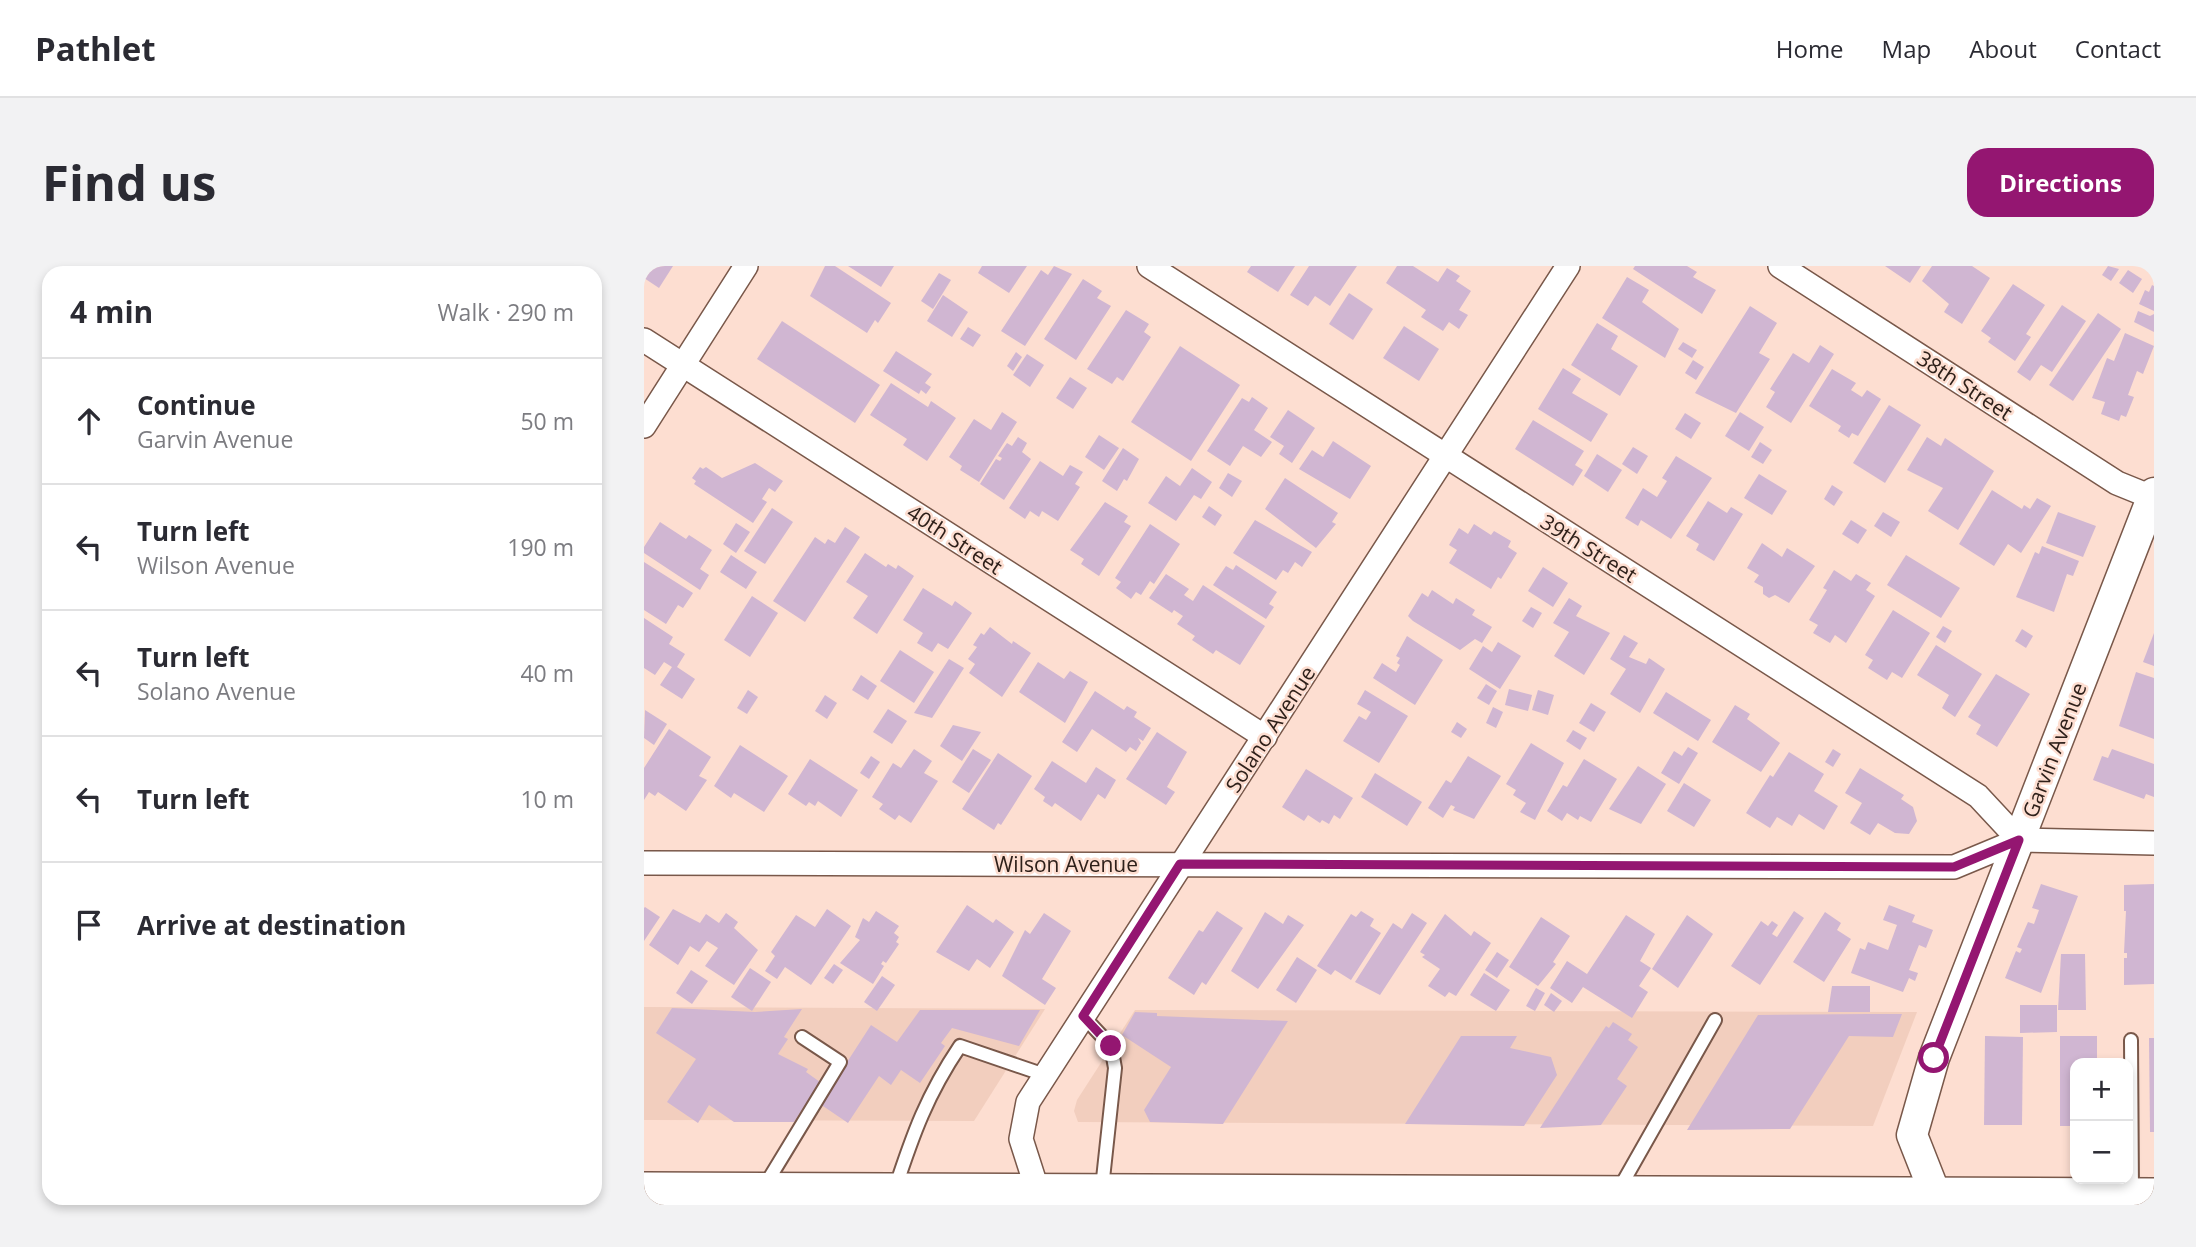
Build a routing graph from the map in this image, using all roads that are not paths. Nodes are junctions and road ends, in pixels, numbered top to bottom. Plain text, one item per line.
1 (746, 266) edge
2 (1149, 266) edge
3 (1568, 266) edge
4 (1780, 266) edge
5 (644, 340) edge
6 (683, 365) junction
7 (644, 426) edge
8 (1446, 458) junction
9 (2153, 496) edge
10 (1265, 737) junction
11 (2019, 840) junction
12 (2154, 843) edge
13 (644, 863) edge
14 (1180, 864) junction
15 (1083, 1016) junction
16 (1715, 1020) dead end
17 (803, 1037) dead end
18 (2131, 1040) dead end
19 (1045, 1075) junction
20 (762, 1190) junction
21 (644, 1191) edge
22 (894, 1191) junction
23 (1101, 1192) junction
24 (1616, 1195) junction
25 (803, 1197) edge
26 (2143, 1197) edge
27 (944, 1199) edge
28 (1040, 1199) edge
29 (1207, 1199) edge
30 (1375, 1200) edge
31 (1526, 1200) edge
32 (1860, 1200) edge
33 (1938, 1200) edge

1 - 6 street
2 - 8 street, 39th Street
3 - 8 street, Solano Avenue
4 - 9 street, 38th Street
5 - 6 street, 40th Street
6 - 7 street
6 - 10 street, 40th Street
8 - 10 street, Solano Avenue
8 - 11 street, 39th Street
9 - 11 street, Garvin Avenue
10 - 14 street, Solano Avenue
11 - 12 street, Wilson Avenue
11 - 14 street, Wilson Avenue
11 - 33 street, Garvin Avenue
13 - 14 street, Wilson Avenue
14 - 15 street, Solano Avenue
15 - 19 street, Solano Avenue
15 - 23 lane
16 - 24 lane
17 - 20 lane
18 - 26 lane
19 - 22 lane
19 - 28 street, Solano Avenue
20 - 21 main road
20 - 25 main road
22 - 25 main road
22 - 27 main road
23 - 28 main road
23 - 29 main road
24 - 31 main road
24 - 32 main road
26 - 33 main road
27 - 28 main road
29 - 30 main road
30 - 31 main road
32 - 33 main road

